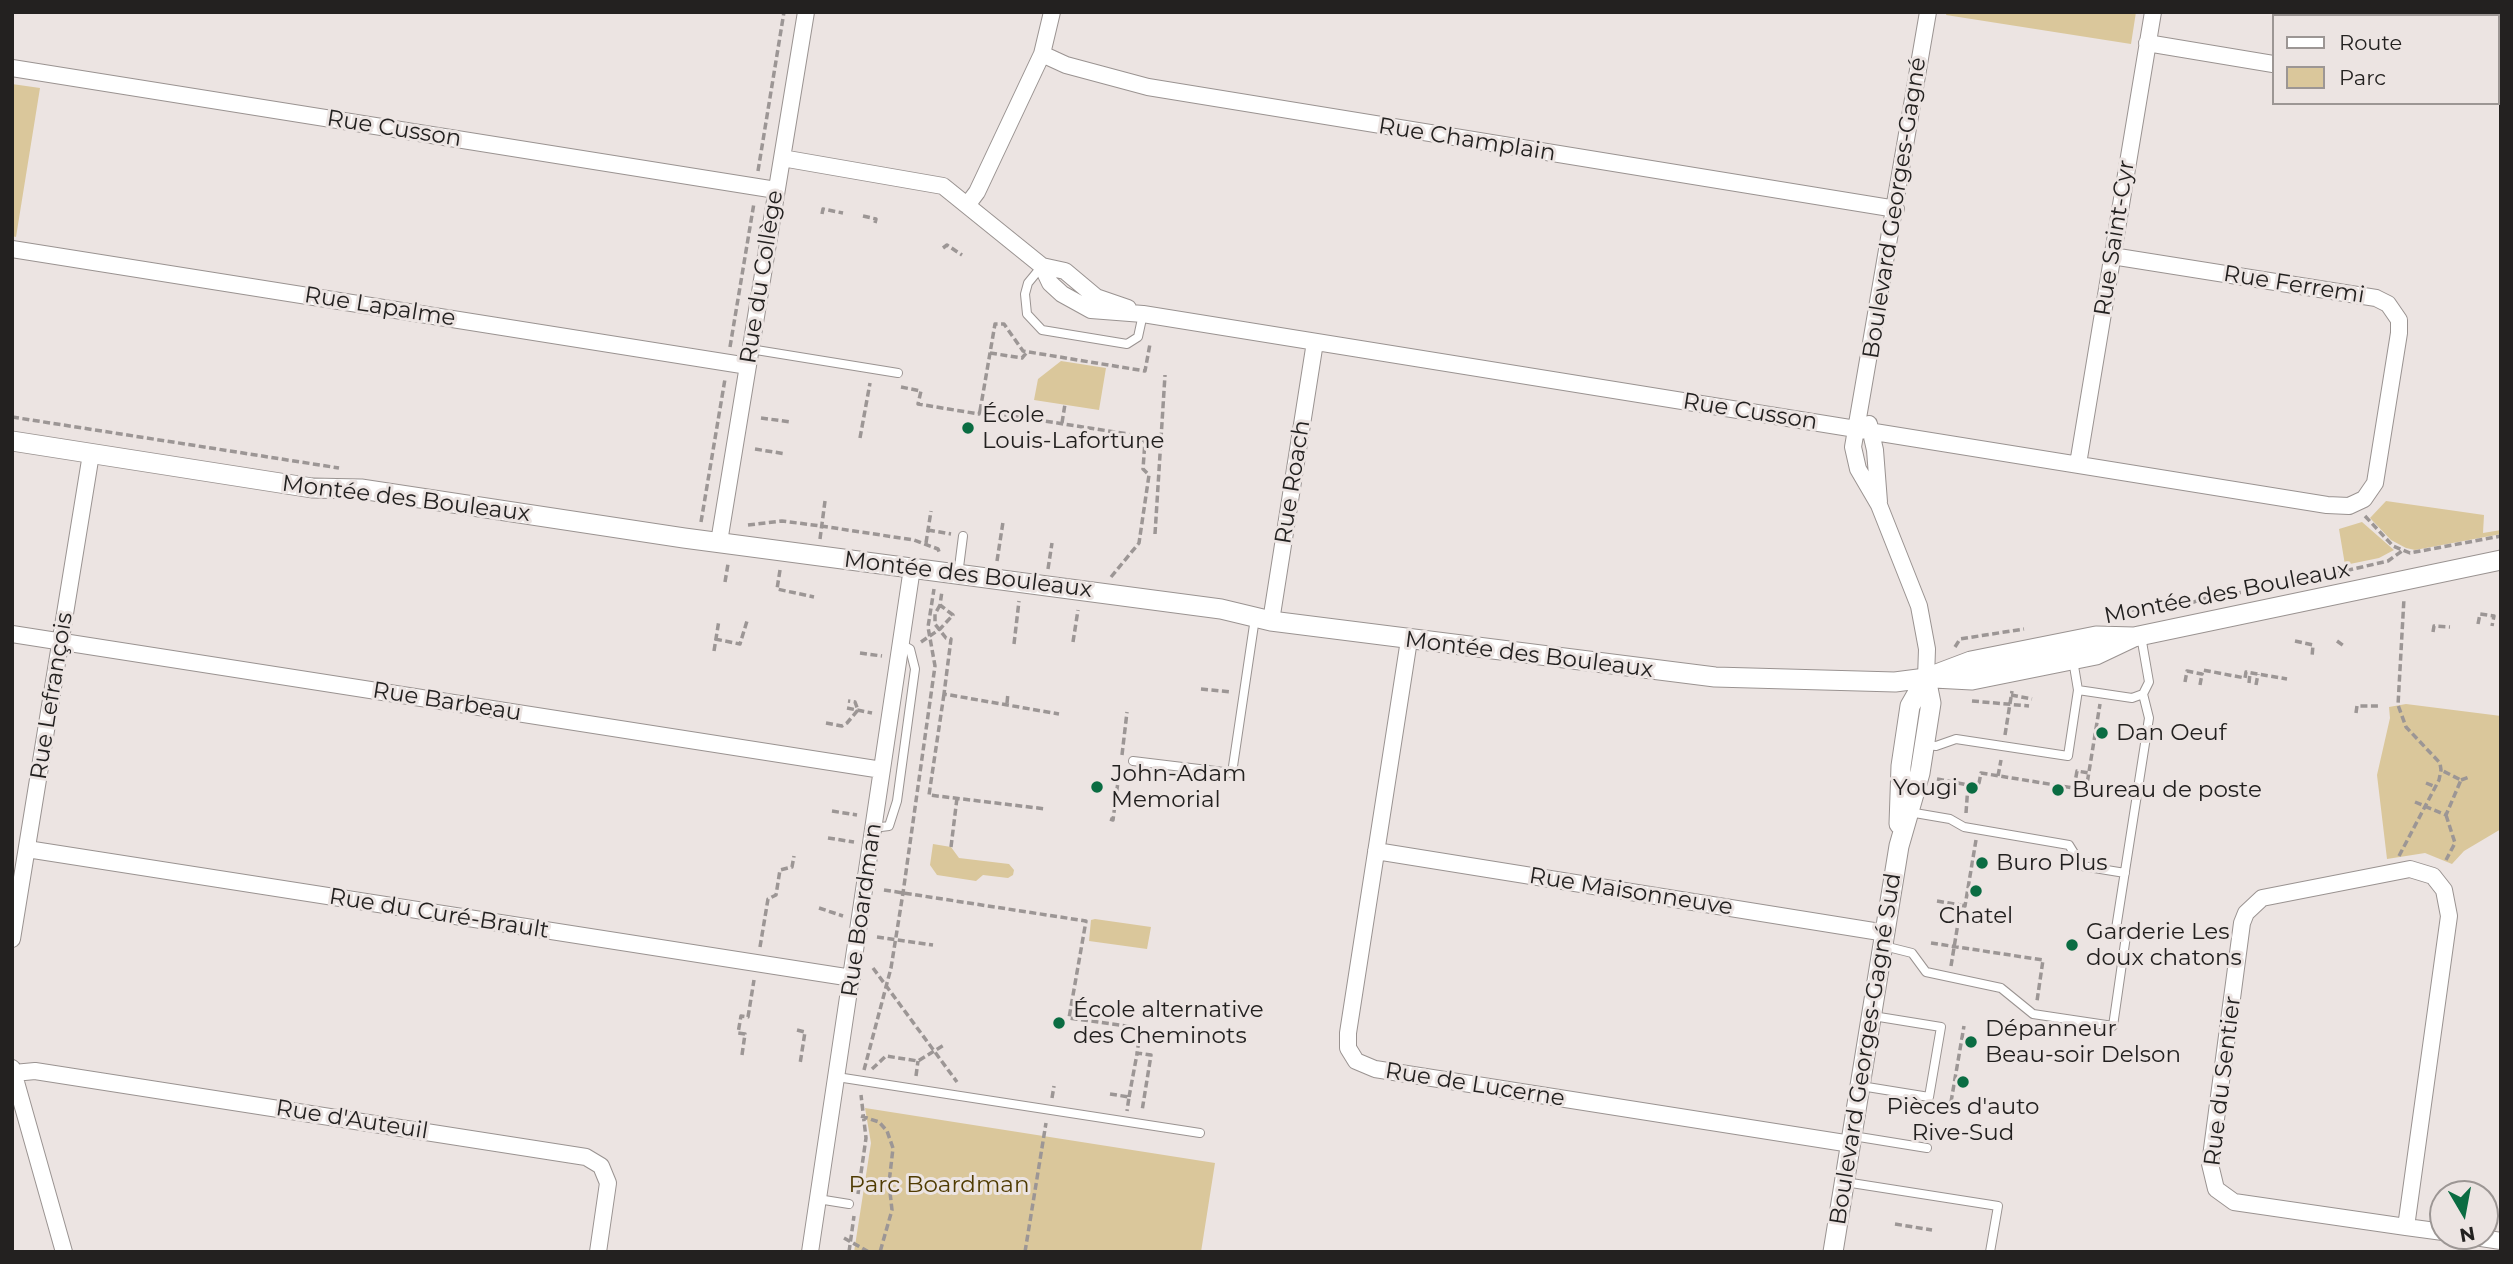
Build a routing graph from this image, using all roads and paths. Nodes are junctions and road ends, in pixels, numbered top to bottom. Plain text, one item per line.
1 (784, 12) edge
2 (806, 12) edge
3 (1052, 12) edge
4 (1928, 12) edge
5 (2153, 12) edge
6 (2147, 43) junction
7 (1042, 54) junction
8 (2272, 64) edge
9 (12, 68) edge
10 (782, 158) junction
11 (759, 168) dead end
12 (776, 190) junction
13 (968, 204) junction
14 (753, 206) dead end
15 (1896, 209) junction
16 (843, 213) dead end
17 (822, 214) dead end
18 (863, 216) dead end
19 (876, 223) dead end
20 (943, 248) dead end
21 (12, 249) edge
22 (962, 255) dead end
23 (2112, 256) junction
24 (1042, 266) junction
25 (1143, 314) junction
26 (1152, 330) dead end
27 (731, 341) dead end
28 (1315, 342) junction
29 (750, 349) junction
30 (1028, 351) junction
31 (990, 353) junction
32 (748, 366) junction
33 (898, 373) dead end
34 (1165, 375) dead end
35 (878, 383) dead end
36 (724, 385) dead end
37 (889, 385) dead end
38 (1065, 404) dead end
39 (980, 411) junction
40 (761, 418) dead end
41 (791, 422) dead end
42 (1062, 424) junction
43 (1864, 430) junction
44 (860, 438) dead end
45 (12, 441) edge
46 (1145, 441) junction
47 (1161, 443) junction
48 (755, 449) dead end
49 (91, 454) junction
50 (786, 454) dead end
51 (2078, 464) junction
52 (825, 501) dead end
53 (2356, 504) joint
54 (931, 511) dead end
55 (2367, 520) dead end
56 (701, 522) dead end
57 (1003, 522) dead end
58 (745, 526) dead end
59 (821, 526) junction
60 (928, 530) junction
61 (1155, 534) dead end
62 (963, 536) joint
63 (2501, 536) edge
64 (819, 541) dead end
65 (1052, 543) dead end
66 (926, 544) junction
67 (724, 548) junction
68 (2402, 551) junction
69 (940, 560) dead end
70 (2501, 560) edge
71 (781, 561) dead end
72 (918, 563) junction
73 (996, 567) dead end
74 (1047, 573) dead end
75 (2334, 574) dead end
76 (958, 575) junction
77 (1108, 581) dead end
78 (725, 582) dead end
79 (943, 589) dead end
80 (2257, 590) dead end
81 (932, 592) dead end
82 (1020, 596) dead end
83 (2404, 596) dead end
84 (814, 597) dead end
85 (940, 605) junction
86 (1078, 610) dead end
87 (2105, 617) dead end
88 (1263, 619) junction
89 (719, 620) dead end
90 (747, 621) dead end
91 (2477, 624) dead end
92 (2492, 626) dead end
93 (2450, 627) dead end
94 (940, 629) junction
95 (2035, 630) dead end
96 (2433, 632) dead end
97 (12, 634) edge
98 (930, 636) junction
99 (2137, 636) junction
100 (715, 639) junction
101 (1409, 640) junction
102 (2337, 640) dead end
103 (922, 641) dead end
104 (2295, 641) dead end
105 (60, 642) junction
106 (1073, 642) dead end
107 (901, 644) junction
108 (1014, 644) dead end
109 (2344, 646) dead end
110 (1955, 647) dead end
111 (714, 651) dead end
112 (860, 653) dead end
113 (885, 657) dead end
114 (2312, 657) dead end
115 (2073, 660) junction
116 (2212, 672) junction
117 (2250, 673) junction
118 (2202, 674) junction
119 (2258, 674) junction
120 (2225, 675) junction
121 (2240, 677) junction
122 (1926, 678) junction
123 (2287, 679) dead end
124 (2210, 681) dead end
125 (2013, 682) dead end
126 (2185, 682) dead end
127 (2223, 683) dead end
128 (2249, 683) dead end
129 (2200, 685) dead end
130 (2256, 685) dead end
131 (2238, 686) dead end
132 (1201, 689) dead end
133 (1217, 690) dead end
134 (2078, 690) junction
135 (1008, 693) dead end
136 (944, 694) junction
137 (2143, 694) junction
138 (2011, 695) junction
139 (2032, 699) dead end
140 (848, 701) dead end
141 (1965, 701) dead end
142 (2100, 702) dead end
143 (1007, 703) junction
144 (2010, 704) junction
145 (2029, 706) dead end
146 (2378, 706) dead end
147 (847, 708) dead end
148 (858, 710) junction
149 (877, 713) dead end
150 (2356, 713) dead end
151 (1059, 714) dead end
152 (2007, 719) dead end
153 (826, 723) dead end
154 (1925, 745) junction
155 (1133, 761) dead end
156 (882, 770) junction
157 (2441, 770) junction
158 (2089, 773) junction
159 (2469, 777) dead end
160 (1931, 778) dead end
161 (2461, 780) junction
162 (2426, 783) dead end
163 (2436, 787) junction
164 (2074, 788) junction
165 (2453, 797) junction
166 (957, 798) junction
167 (2461, 801) dead end
168 (2415, 802) dead end
169 (2427, 805) junction
170 (1046, 810) dead end
171 (832, 811) dead end
172 (1904, 812) junction
173 (2446, 815) junction
174 (868, 822) junction
175 (828, 838) dead end
176 (858, 843) dead end
177 (1975, 843) dead end
178 (951, 846) dead end
179 (27, 849) junction
180 (1376, 850) junction
181 (794, 856) dead end
182 (2399, 857) dead end
183 (2446, 860) dead end
184 (2125, 873) junction
185 (884, 890) dead end
186 (903, 892) junction
187 (776, 895) junction
188 (783, 896) dead end
189 (1937, 901) dead end
190 (973, 905) junction
191 (1961, 905) junction
192 (819, 908) dead end
193 (972, 911) dead end
194 (847, 917) dead end
195 (877, 937) dead end
196 (12, 939) edge
197 (1885, 939) junction
198 (895, 940) junction
199 (1931, 943) dead end
200 (933, 945) dead end
201 (1955, 946) junction
202 (760, 948) dead end
203 (873, 968) dead end
204 (1949, 976) junction
205 (852, 978) junction
206 (754, 979) dead end
207 (887, 985) junction
208 (2036, 1008) dead end
209 (748, 1014) junction
210 (755, 1015) dead end
211 (1872, 1016) junction
212 (1964, 1026) dead end
213 (797, 1030) dead end
214 (944, 1045) dead end
215 (935, 1051) junction
216 (1137, 1053) junction
217 (742, 1055) dead end
218 (800, 1064) dead end
219 (13, 1071) edge
220 (837, 1077) junction
221 (1054, 1086) dead end
222 (1861, 1086) junction
223 (961, 1087) dead end
224 (861, 1092) dead end
225 (1110, 1094) dead end
226 (1129, 1097) junction
227 (1052, 1100) dead end
228 (1951, 1102) dead end
229 (855, 1107) dead end
230 (860, 1110) junction
231 (1127, 1111) dead end
232 (1141, 1114) dead end
233 (861, 1116) junction
234 (864, 1128) junction
235 (1200, 1133) dead end
236 (1044, 1136) dead end
237 (859, 1138) dead end
238 (1852, 1140) junction
239 (1927, 1148) dead end
240 (1845, 1182) junction
241 (818, 1199) junction
242 (853, 1203) joint
243 (855, 1215) dead end
244 (1895, 1224) dead end
245 (2406, 1227) junction
246 (1932, 1230) dead end
247 (2429, 1230) edge
248 (844, 1238) dead end
249 (850, 1241) junction
250 (64, 1252) edge
251 (598, 1252) edge
252 (810, 1252) edge
253 (849, 1252) edge
254 (869, 1252) edge
255 (880, 1252) edge
256 (1025, 1252) edge
257 (1833, 1252) edge
258 (1990, 1252) edge

1 - 11 path, Rue du Collège
2 - 10 street, Rue du Collège
3 - 7 street
4 - 15 street, Boulevard Georges-Gagné
5 - 6 street, Rue Saint-Cyr
6 - 8 street
6 - 23 street, Rue Saint-Cyr
7 - 13 street
7 - 15 street, Rue Champlain
9 - 12 street, Rue Cusson
10 - 12 street, Rue du Collège
10 - 13 street, Rue Cusson
12 - 29 street, Rue du Collège
13 - 24 street, Rue Cusson
14 - 27 path, Rue du Collège
15 - 43 street, Boulevard Georges-Gagné
16 - 17 path
18 - 19 path
20 - 22 path
21 - 32 street, Rue Lapalme
23 - 51 street, Rue Saint-Cyr
23 - 53 street, Rue Ferremi
24 - 25 street, Rue Cusson
24 - 25 lane
25 - 28 street, Rue Cusson
26 - 30 path
28 - 43 street, Rue Cusson
28 - 88 street, Rue Roach
29 - 32 street, Rue du Collège
29 - 33 lane
30 - 31 path
30 - 31 path
31 - 39 path
32 - 67 street, Rue du Collège
34 - 47 path
35 - 44 path
36 - 56 path, Rue du Collège
37 - 39 path
38 - 42 path
39 - 42 path
40 - 41 path
42 - 46 path
43 - 51 street, Rue Cusson
43 - 122 street, Boulevard Georges-Gagné
45 - 49 street, Montée des Bouleaux
46 - 47 path
46 - 77 path
47 - 61 path
48 - 50 path
49 - 67 street, Montée des Bouleaux
49 - 105 street, Rue Lefrançois
51 - 53 street, Rue Cusson
52 - 59 path
54 - 60 path
55 - 68 path
57 - 73 path
58 - 59 path, Montée des Bouleaux
59 - 64 path
59 - 66 path, Montée des Bouleaux
60 - 62 path
60 - 66 path
62 - 76 lane
63 - 68 path, Montée des Bouleaux
65 - 74 path
66 - 69 path, Montée des Bouleaux
66 - 72 path
67 - 72 street, Montée des Bouleaux
67 - 78 path
68 - 75 path, Montée des Bouleaux
70 - 99 street, Montée des Bouleaux
71 - 84 path
72 - 76 street, Montée des Bouleaux
72 - 107 street, Rue Boardman
76 - 88 street, Montée des Bouleaux
79 - 85 path
80 - 87 path, Montée des Bouleaux
81 - 98 path, Rue Boardman
82 - 108 path
83 - 157 path
85 - 94 path
85 - 94 path
86 - 106 path
88 - 101 street, Montée des Bouleaux
88 - 155 lane
89 - 100 path
90 - 100 path
91 - 92 path
93 - 96 path
94 - 98 path
94 - 136 path
95 - 110 path
97 - 105 street, Rue Barbeau
98 - 103 path
98 - 186 path, Rue Boardman
99 - 115 street, Montée des Bouleaux
99 - 122 street, Montée des Bouleaux
99 - 137 lane
100 - 111 path
101 - 122 street, Montée des Bouleaux
101 - 180 street, Rue de Lucerne
102 - 109 path
104 - 114 path
105 - 156 street, Rue Barbeau
105 - 179 street, Rue Lefrançois
107 - 156 street, Rue Boardman
107 - 174 lane
112 - 113 path
115 - 122 street, Montée des Bouleaux
115 - 134 lane
116 - 118 path
116 - 120 path
116 - 124 path
117 - 119 path
117 - 121 path
117 - 128 path
118 - 126 path
118 - 129 path
119 - 123 path
119 - 130 path
120 - 121 path
120 - 127 path
121 - 131 path
122 - 154 street, Boulevard Georges-Gagné Sud
122 - 172 street, Boulevard Georges-Gagné Sud
125 - 138 path
132 - 133 path
134 - 137 lane
134 - 154 lane
135 - 143 path
136 - 143 path
136 - 166 path
137 - 184 lane
138 - 139 path
138 - 144 path
140 - 148 path
141 - 144 path
142 - 158 path
143 - 151 path
144 - 145 path
144 - 152 path
146 - 150 path
147 - 148 path
148 - 149 path
148 - 153 path
154 - 172 street, Boulevard Georges-Gagné Sud
156 - 174 street, Rue Boardman
157 - 161 path
157 - 163 path
158 - 164 path
158 - 164 path
159 - 161 path
160 - 164 path
161 - 165 path
162 - 163 path
163 - 169 path
165 - 167 path
165 - 173 path
166 - 170 path
166 - 178 path
168 - 169 path
169 - 173 path
169 - 182 path
171 - 174 path
172 - 184 lane
172 - 197 street, Boulevard Georges-Gagné Sud
173 - 183 path
174 - 205 street, Rue Boardman
175 - 176 path
177 - 191 path
179 - 196 street, Rue Lefrançois
179 - 205 street, Rue du Curé-Brault
180 - 197 street, Rue Maisonneuve
180 - 238 street, Rue de Lucerne
181 - 187 path
184 - 204 lane
185 - 186 path
186 - 190 path
186 - 198 path, Rue Boardman
187 - 188 path
187 - 202 path
189 - 191 path
190 - 193 path
190 - 216 path
191 - 201 path
192 - 194 path
195 - 198 path
197 - 204 lane
197 - 211 street, Boulevard Georges-Gagné Sud
198 - 200 path
198 - 207 path, Rue Boardman
199 - 201 path
201 - 204 path
201 - 208 path
203 - 207 path
205 - 220 street, Rue Boardman
206 - 209 path
207 - 215 path
207 - 215 path, Rue Boardman
209 - 210 path
209 - 217 path
211 - 222 street, Boulevard Georges-Gagné Sud
211 - 222 lane
212 - 228 path
213 - 218 path
214 - 215 path
215 - 223 path
216 - 226 path
216 - 232 path
219 - 250 street
219 - 251 street, Rue d'Auteuil
220 - 235 lane
220 - 241 street, Rue Boardman
221 - 227 path
222 - 238 street, Boulevard Georges-Gagné Sud
224 - 230 path
225 - 226 path
226 - 231 path
229 - 230 path
230 - 233 path
233 - 234 path
233 - 255 path
234 - 237 path
234 - 242 path
236 - 256 path
238 - 239 lane
238 - 240 street, Boulevard Georges-Gagné Sud
240 - 257 street, Boulevard Georges-Gagné Sud
240 - 258 lane
241 - 242 lane
241 - 252 street, Rue Boardman
243 - 249 path
244 - 246 path
245 - 245 street, Rue du Sentier
245 - 247 street, Rue du Sentier
248 - 249 path
249 - 253 path
249 - 254 path

